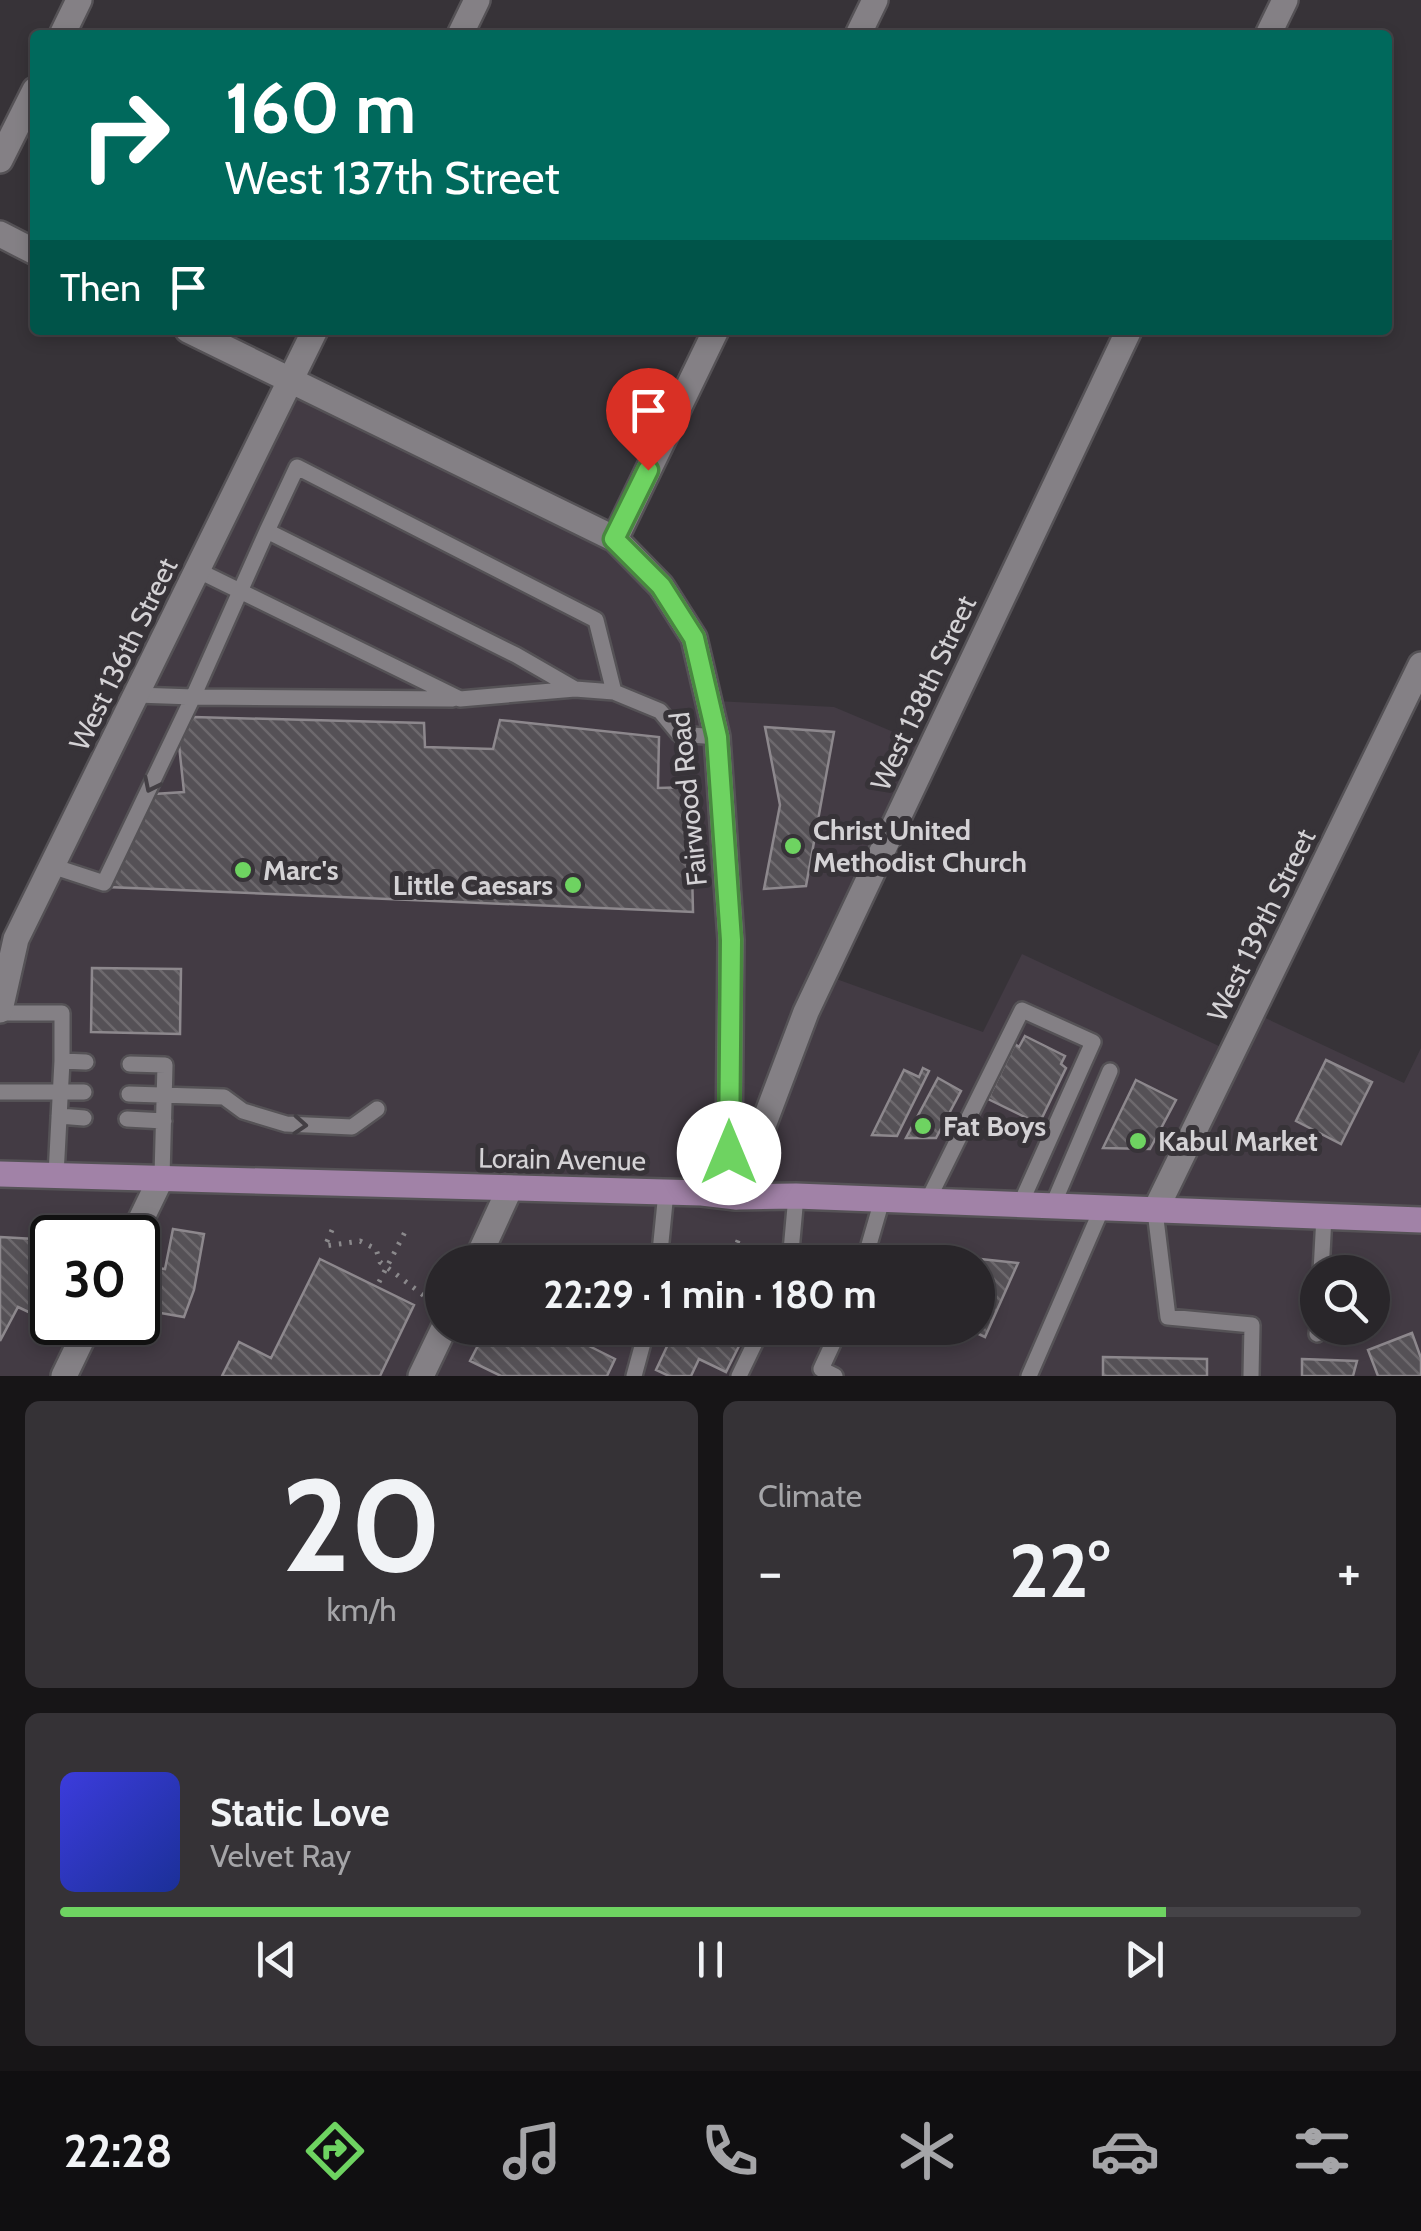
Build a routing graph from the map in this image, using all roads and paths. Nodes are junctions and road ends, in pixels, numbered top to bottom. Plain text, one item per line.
1 (79, 0) edge
2 (477, 0) edge
3 (875, 0) edge
4 (1285, 0) edge
5 (64, 30) edge
6 (462, 30) edge
7 (860, 30) edge
8 (1270, 30) edge
9 (30, 100) edge
10 (0, 160) edge
11 (0, 234) edge
12 (30, 249) edge
13 (198, 335) edge
14 (314, 335) edge
15 (714, 335) edge
16 (1126, 335) edge
17 (290, 382) junction
18 (267, 531) junction
19 (614, 539) junction
20 (197, 570) junction
21 (239, 590) junction
22 (1421, 665) edge
23 (575, 689) junction
24 (614, 692) junction
25 (137, 696) junction
26 (193, 697) junction
27 (460, 700) junction
28 (717, 737) junction
29 (52, 866) junction
30 (0, 1012) edge
31 (62, 1061) junction
32 (86, 1062) dead end
33 (130, 1064) dead end
34 (1110, 1071) dead end
35 (0, 1092) edge
36 (60, 1092) junction
37 (84, 1092) dead end
38 (129, 1094) dead end
39 (165, 1096) junction
40 (376, 1108) dead end
41 (59, 1116) junction
42 (84, 1118) dead end
43 (127, 1120) dead end
44 (164, 1121) junction
45 (0, 1174) edge
46 (56, 1174) junction
47 (162, 1176) junction
48 (510, 1188) junction
49 (666, 1192) junction
50 (796, 1196) junction
51 (736, 1197) junction
52 (882, 1200) junction
53 (927, 1202) junction
54 (1020, 1205) junction
55 (1052, 1206) junction
56 (1102, 1208) junction
57 (1155, 1210) junction
58 (143, 1215) edge
59 (1324, 1216) junction
60 (1420, 1220) edge
61 (332, 1230) dead end
62 (405, 1232) dead end
63 (740, 1236) dead end
64 (1421, 1239) edge
65 (484, 1245) edge
66 (661, 1245) edge
67 (736, 1245) edge
68 (792, 1245) edge
69 (869, 1245) edge
70 (1322, 1255) edge
71 (386, 1266) junction
72 (379, 1282) dead end
73 (425, 1296) edge
74 (79, 1345) edge
75 (436, 1345) edge
76 (643, 1345) edge
77 (754, 1345) edge
78 (832, 1345) edge
79 (64, 1376) edge
80 (420, 1376) edge
81 (634, 1376) edge
82 (739, 1376) edge
83 (835, 1376) edge
84 (1029, 1376) edge
85 (1251, 1376) edge

1 - 5 street
2 - 6 street
3 - 7 street
4 - 8 street
9 - 10 street
11 - 12 street
13 - 17 street, Fairwood Road
14 - 17 street, West 136th Street
15 - 19 street
16 - 51 street, West 138th Street
17 - 19 street, Fairwood Road
17 - 20 street, West 136th Street
18 - 21 lane
18 - 23 lane
18 - 24 lane
19 - 28 street, Fairwood Road
20 - 21 lane
20 - 25 street, West 136th Street
21 - 26 lane
21 - 27 lane
22 - 57 street, West 139th Street
23 - 24 lane
23 - 27 lane
24 - 28 lane
25 - 26 lane
25 - 29 street, West 136th Street
26 - 27 lane
26 -> 29 lane
28 - 51 street, Fairwood Road
29 - 30 street, West 136th Street
30 - 31 lane
31 - 32 lane
31 - 36 lane
33 - 39 lane
34 - 55 lane
35 - 36 lane
36 - 37 lane
36 - 41 lane
38 - 39 lane
39 -> 40 lane
39 - 44 lane
41 - 42 lane
41 - 46 lane
43 - 44 lane
44 - 47 lane
45 - 46 main road, Lorain Avenue
46 - 47 main road, Lorain Avenue
47 - 48 main road, Lorain Avenue
47 - 58 street
48 - 49 main road, Lorain Avenue
48 - 65 street
49 - 51 main road, Lorain Avenue
49 - 66 lane
50 - 51 main road, Lorain Avenue
50 - 52 main road, Lorain Avenue
50 - 68 lane
52 - 53 main road, Lorain Avenue
52 - 69 lane
53 - 54 main road, Lorain Avenue
53 - 54 lane
54 - 55 main road, Lorain Avenue
55 - 56 main road, Lorain Avenue
56 - 57 main road, Lorain Avenue
56 - 84 lane
57 - 59 main road, Lorain Avenue
57 - 85 lane
59 - 60 main road, Lorain Avenue
59 - 70 lane
60 - 64 lane
61 - 71 path
62 - 71 path
63 - 67 path
71 - 72 path
71 - 73 path
74 - 79 street
75 - 80 street
76 - 81 lane
77 - 82 lane
78 - 83 lane

